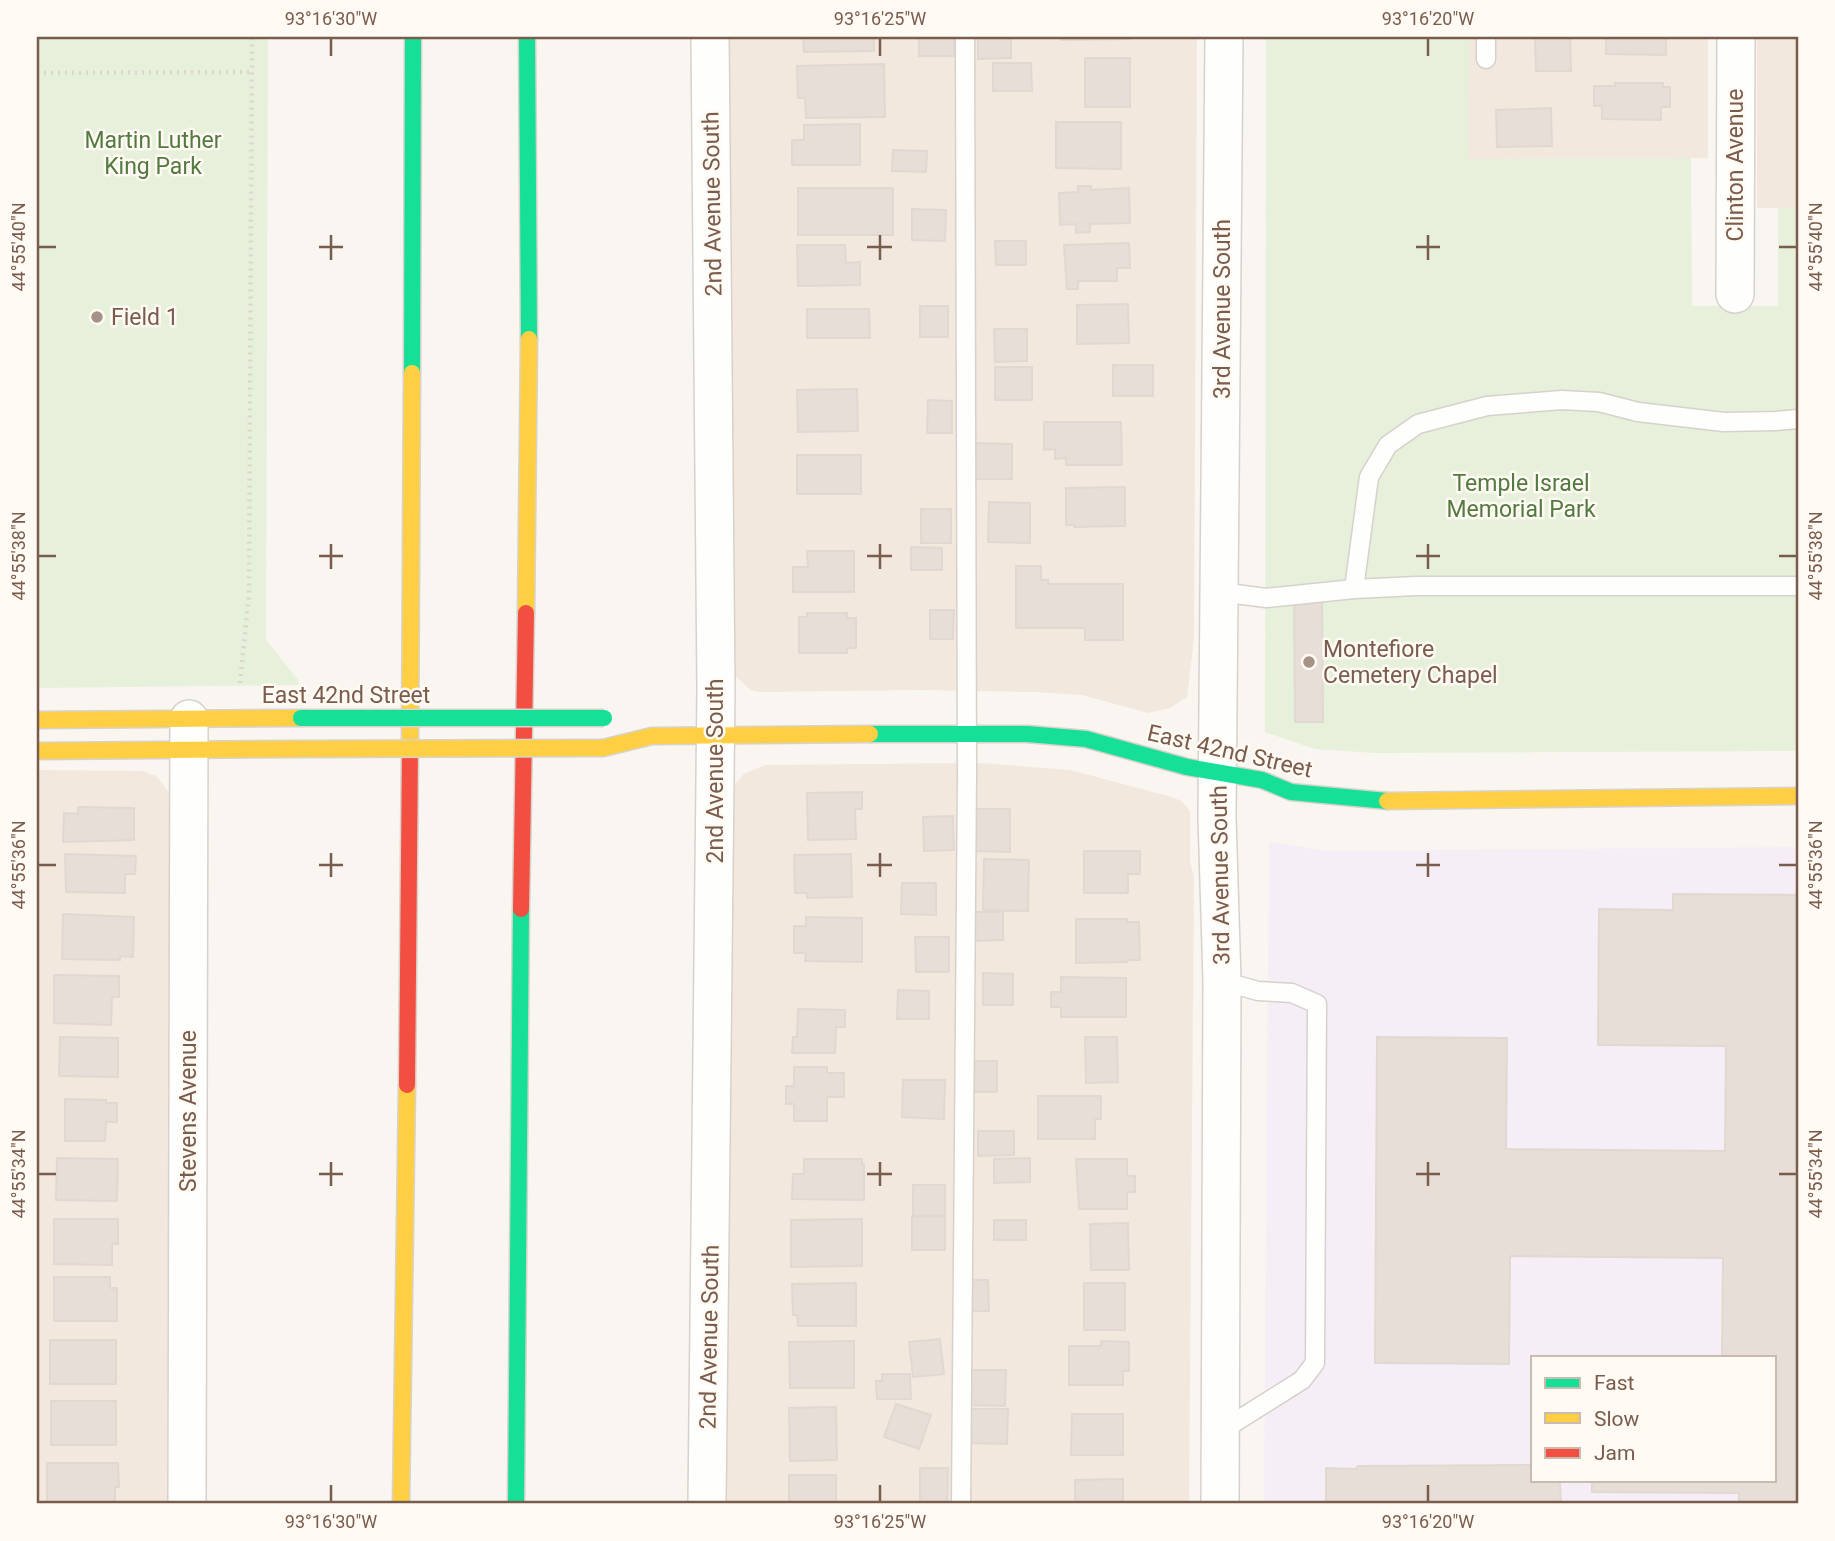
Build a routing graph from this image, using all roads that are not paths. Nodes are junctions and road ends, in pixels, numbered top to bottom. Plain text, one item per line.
1 (413, 37) edge
2 (527, 37) edge
3 (710, 37) edge
4 (965, 37) edge
5 (1224, 37) edge
6 (1486, 37) edge
7 (1736, 37) edge
8 (1486, 60) dead end
9 (1735, 294) dead end
10 (1798, 419) edge
11 (1798, 586) edge
12 (1354, 589) junction
13 (1220, 592) junction
14 (37, 720) edge
15 (967, 733) junction
16 (189, 734) junction
17 (716, 735) junction
18 (652, 736) junction
19 (37, 751) edge
20 (1219, 773) junction
21 (1798, 796) edge
22 (1222, 981) junction
23 (1221, 1431) junction
24 (187, 1504) edge
25 (401, 1504) edge
26 (516, 1504) edge
27 (707, 1504) edge
28 (961, 1504) edge
29 (1220, 1504) edge

1 - 25 main road
2 - 26 main road
3 - 17 street, 2nd Avenue South
4 - 15 lane
5 - 13 street, 3rd Avenue South
6 - 8 lane
7 - 9 street, Clinton Avenue
10 - 12 lane
11 - 12 lane
12 - 13 lane
13 - 20 street, 3rd Avenue South
14 - 16 main road, East 42nd Street
15 - 17 main road, East 42nd Street
15 - 20 main road, East 42nd Street
15 - 28 lane
16 - 18 main road, East 42nd Street, bridge
16 - 18 main road, East 42nd Street, bridge
16 - 19 main road, East 42nd Street
16 - 24 street, Stevens Avenue
17 - 18 main road, East 42nd Street
17 - 27 street, 2nd Avenue South
20 - 21 main road, East 42nd Street
20 - 22 street, 3rd Avenue South
22 - 23 street, 3rd Avenue South
22 - 23 lane
23 - 29 street, 3rd Avenue South

